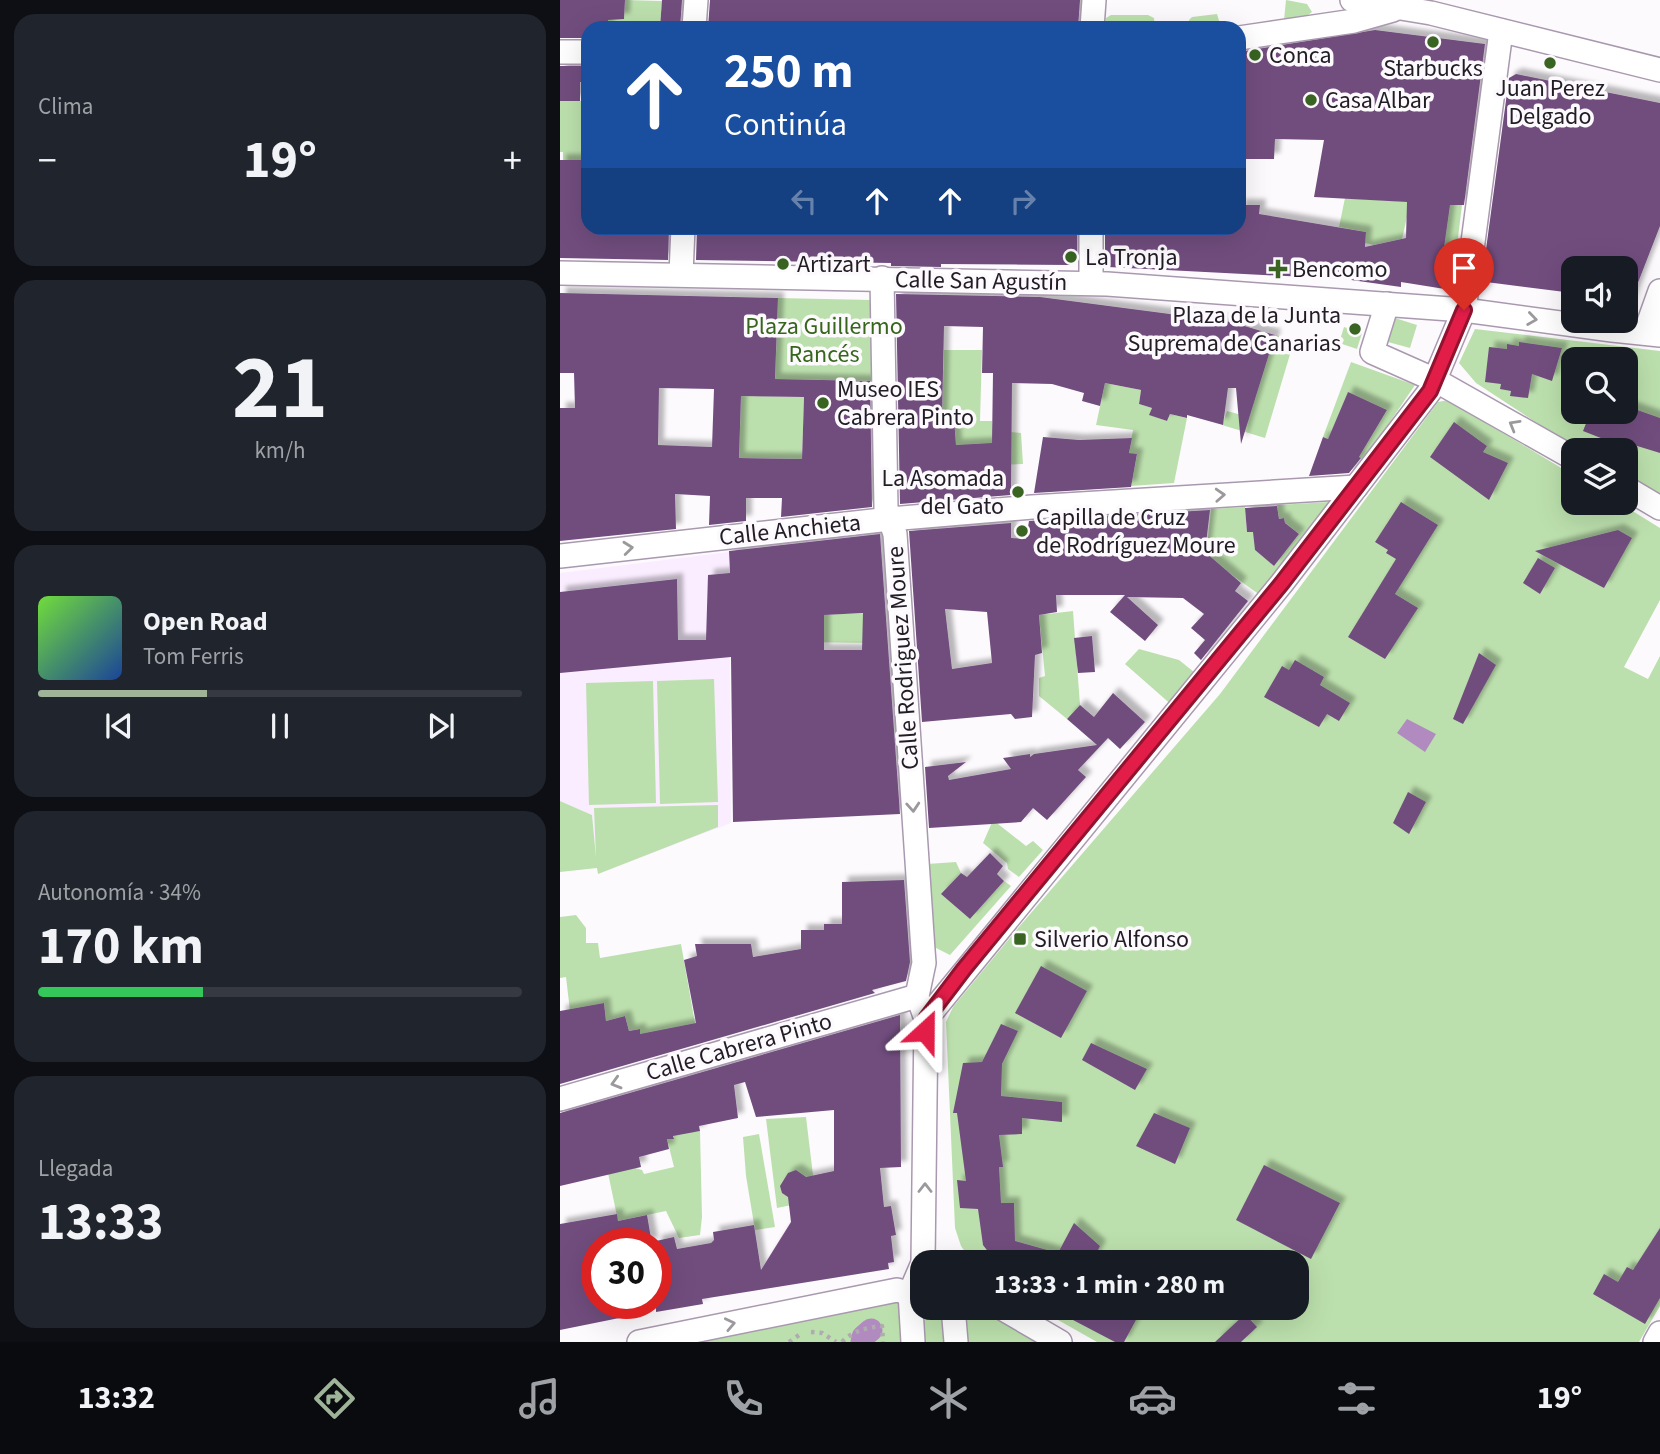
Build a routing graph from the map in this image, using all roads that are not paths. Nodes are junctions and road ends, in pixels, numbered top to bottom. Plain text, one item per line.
1 (696, 0) edge
2 (1094, 0) edge
3 (1352, 0) edge
4 (1400, 8) junction
5 (1443, 8) edge
6 (694, 21) edge
7 (1093, 21) edge
8 (1501, 31) junction
9 (1246, 36) edge
10 (560, 52) edge
11 (581, 52) edge
12 (1660, 70) edge
13 (683, 235) edge
14 (1092, 235) edge
15 (560, 273) edge
16 (681, 274) junction
17 (882, 278) junction
18 (1099, 283) junction
19 (1660, 291) edge
20 (1387, 304) junction
21 (1464, 310) junction
22 (1652, 334) edge
23 (1433, 385) junction
24 (1561, 452) edge
25 (1356, 488) junction
26 (1638, 495) edge
27 (1660, 508) edge
28 (890, 519) junction
29 (560, 556) edge
30 (924, 963) junction
31 (964, 969) junction
32 (917, 996) junction
33 (926, 1019) junction
34 (560, 1099) edge
35 (926, 1250) edge
36 (910, 1293) edge
37 (914, 1320) edge
38 (954, 1320) edge
39 (1022, 1320) edge
40 (1660, 1333) edge
41 (639, 1342) edge
42 (912, 1342) edge
43 (956, 1342) edge
44 (1060, 1342) edge
45 (1655, 1342) edge

1 - 6 street
2 - 7 street
3 - 4 street
4 - 5 street
4 - 9 street
5 - 8 street
8 - 12 street
8 - 21 street
10 - 11 street
13 - 16 street
14 - 18 street
15 - 16 street, Calle San Agustín
16 - 17 street, Calle San Agustín
17 - 18 street, Calle San Agustín
17 - 28 street, Calle Rodriguez Moure
18 - 20 street, Calle San Agustín
19 - 22 street
20 - 21 street, Calle San Agustín
20 - 23 street
21 -> 22 street, Calle San Agustín
21 - 23 street
24 -> 23 street
23 - 25 street
28 -> 25 street, Calle Anchieta
25 - 31 street
26 - 27 street
29 -> 28 street, Calle Anchieta
28 -> 30 street, Calle Rodriguez Moure
30 - 31 street
30 - 32 street, Calle Rodriguez Moure
31 - 33 street
32 - 33 street
32 -> 34 street, Calle Cabrera Pinto
35 -> 33 street
41 -> 36 street
37 - 42 street
38 - 43 street
39 - 44 street
40 - 45 street

